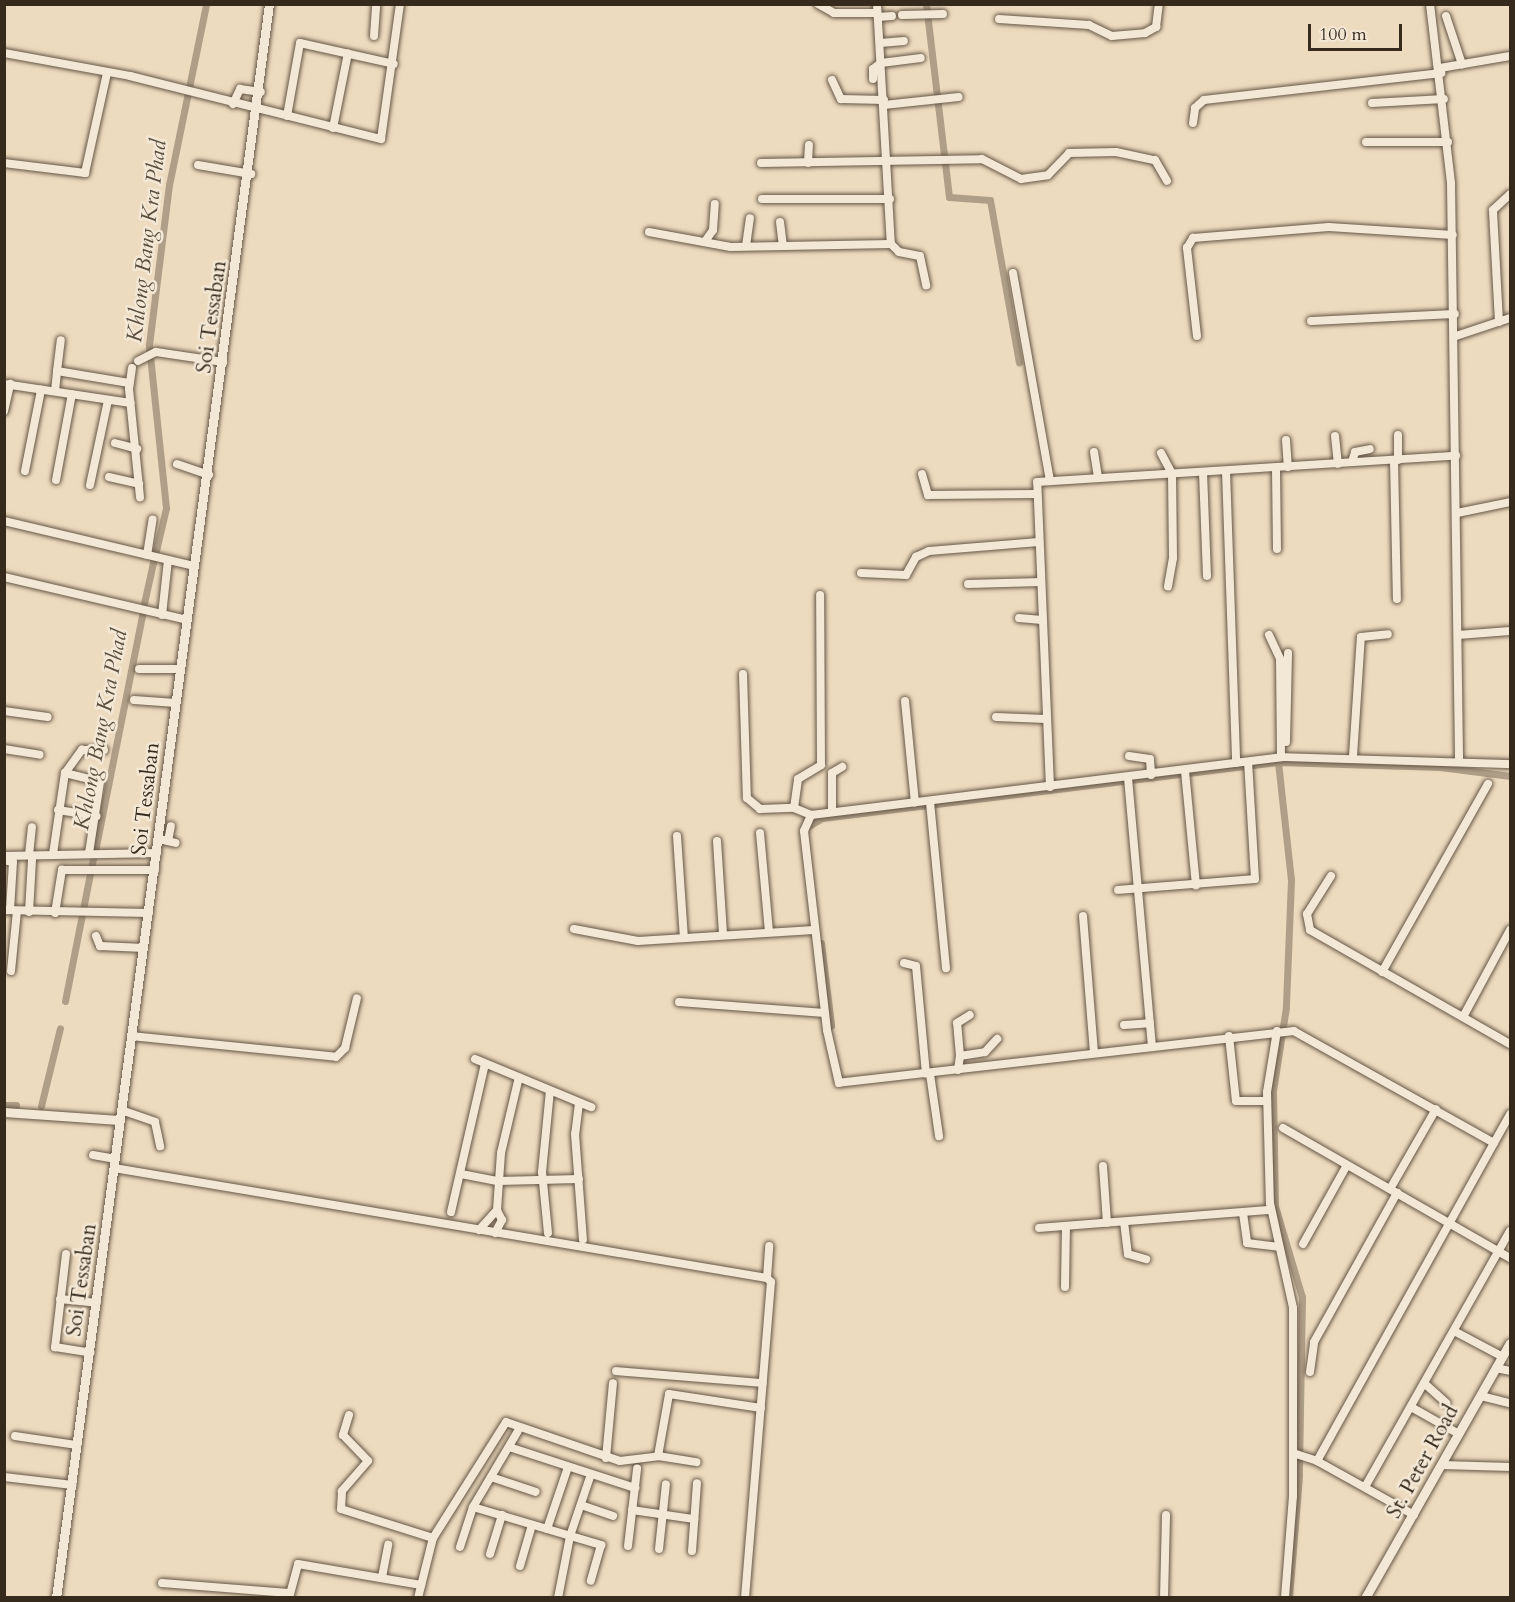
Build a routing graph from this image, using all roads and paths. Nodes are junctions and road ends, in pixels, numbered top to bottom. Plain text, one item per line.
1 (269, 4) edge
2 (376, 4) edge
3 (400, 4) edge
4 (818, 4) edge
5 (1159, 4) edge
6 (1430, 4) edge
7 (877, 11) edge
8 (943, 14) dead end
9 (902, 15) dead end
10 (892, 16) dead end
11 (1446, 16) dead end
12 (999, 19) dead end
13 (374, 36) dead end
14 (904, 41) dead end
15 (880, 43) junction
16 (4, 53) edge
17 (348, 54) junction
18 (1510, 56) edge
19 (921, 58) dead end
20 (881, 63) junction
21 (394, 64) junction
22 (1462, 64) junction
23 (1441, 70) junction
24 (107, 73) junction
25 (873, 79) dead end
26 (832, 80) dead end
27 (261, 93) junction
28 (959, 98) dead end
29 (1444, 99) junction
30 (884, 102) junction
31 (1372, 103) dead end
32 (233, 104) junction
33 (259, 110) junction
34 (287, 116) junction
35 (1193, 123) dead end
36 (333, 128) junction
37 (1366, 142) dead end
38 (1448, 142) junction
39 (809, 145) dead end
40 (4, 163) edge
41 (761, 163) dead end
42 (807, 163) junction
43 (889, 163) junction
44 (198, 165) dead end
45 (251, 174) junction
46 (1167, 181) dead end
47 (1510, 194) edge
48 (762, 199) dead end
49 (890, 199) junction
50 (715, 204) dead end
51 (750, 218) dead end
52 (780, 222) dead end
53 (649, 232) dead end
54 (1453, 235) junction
55 (706, 240) junction
56 (891, 244) junction
57 (783, 245) junction
58 (746, 246) junction
59 (1013, 273) dead end
60 (926, 285) dead end
61 (1510, 293) edge
62 (1500, 297) junction
63 (1455, 314) junction
64 (1510, 318) edge
65 (1311, 321) dead end
66 (1499, 322) junction
67 (1197, 336) dead end
68 (1455, 336) junction
69 (61, 340) dead end
70 (138, 361) dead end
71 (223, 362) junction
72 (132, 368) dead end
73 (57, 371) junction
74 (129, 383) junction
75 (7, 384) edge
76 (41, 390) junction
77 (55, 392) junction
78 (72, 394) junction
79 (108, 400) junction
80 (131, 403) junction
81 (4, 411) edge
82 (1398, 435) dead end
83 (1335, 436) dead end
84 (1286, 440) dead end
85 (115, 443) dead end
86 (137, 449) junction
87 (1370, 449) dead end
88 (1094, 452) dead end
89 (1161, 453) dead end
90 (1456, 456) junction
91 (1396, 460) junction
92 (1352, 462) junction
93 (177, 464) dead end
94 (1338, 464) junction
95 (1288, 467) junction
96 (1276, 468) junction
97 (25, 471) dead end
98 (1226, 471) junction
99 (1203, 472) junction
100 (922, 474) dead end
101 (1172, 474) junction
102 (209, 475) junction
103 (109, 477) dead end
104 (1098, 478) junction
105 (56, 480) dead end
106 (1043, 481) junction
107 (139, 484) junction
108 (90, 485) dead end
109 (1036, 494) junction
110 (140, 497) dead end
111 (1510, 502) edge
112 (1457, 513) junction
113 (153, 519) dead end
114 (4, 521) edge
115 (1039, 542) junction
116 (1277, 549) dead end
117 (147, 555) junction
118 (168, 560) junction
119 (195, 566) junction
120 (861, 573) dead end
121 (1207, 576) dead end
122 (4, 577) edge
123 (1041, 582) junction
124 (968, 584) dead end
125 (1168, 586) dead end
126 (820, 595) dead end
127 (1396, 599) dead end
128 (162, 615) junction
129 (1019, 618) dead end
130 (187, 620) junction
131 (1042, 620) junction
132 (1510, 630) edge
133 (1388, 634) dead end
134 (1269, 635) dead end
135 (1458, 635) junction
136 (1288, 653) dead end
137 (139, 669) dead end
138 (181, 669) junction
139 (743, 674) dead end
140 (134, 700) dead end
141 (904, 701) dead end
142 (176, 703) junction
143 (4, 711) edge
144 (48, 717) dead end
145 (996, 717) dead end
146 (1046, 719) junction
147 (4, 749) edge
148 (104, 750) dead end
149 (40, 755) dead end
150 (1130, 756) dead end
151 (1283, 756) junction
152 (1353, 756) junction
153 (1459, 759) junction
154 (1236, 763) junction
155 (1249, 763) junction
156 (1510, 764) edge
157 (842, 767) dead end
158 (1185, 772) junction
159 (65, 773) junction
160 (1151, 775) junction
161 (1128, 778) junction
162 (1488, 784) dead end
163 (1050, 787) junction
164 (915, 803) junction
165 (930, 806) junction
166 (794, 808) junction
167 (58, 810) junction
168 (832, 812) junction
169 (811, 815) junction
170 (97, 816) junction
171 (171, 826) dead end
172 (32, 827) dead end
173 (760, 834) dead end
174 (677, 836) dead end
175 (717, 840) dead end
176 (168, 841) junction
177 (89, 853) junction
178 (157, 853) junction
179 (4, 856) edge
180 (50, 857) junction
181 (28, 858) junction
182 (4, 860) edge
183 (155, 870) junction
184 (1331, 876) dead end
185 (1196, 885) junction
186 (1139, 889) junction
187 (1118, 890) dead end
188 (10, 910) edge
189 (29, 912) junction
190 (55, 913) junction
191 (149, 913) junction
192 (1083, 916) dead end
193 (574, 929) dead end
194 (814, 930) junction
195 (1510, 930) edge
196 (769, 932) junction
197 (723, 935) junction
198 (96, 936) dead end
199 (684, 938) junction
200 (144, 948) junction
201 (904, 963) dead end
202 (946, 968) dead end
203 (11, 971) dead end
204 (1382, 972) junction
205 (357, 998) dead end
206 (679, 1002) dead end
207 (825, 1013) junction
208 (970, 1015) dead end
209 (1463, 1017) junction
210 (1150, 1023) junction
211 (1124, 1025) dead end
212 (1279, 1031) junction
213 (131, 1036) junction
214 (1229, 1036) junction
215 (997, 1040) dead end
216 (1510, 1044) edge
217 (1152, 1045) junction
218 (1094, 1053) junction
219 (960, 1056) junction
220 (475, 1059) dead end
221 (485, 1064) junction
222 (958, 1070) junction
223 (928, 1074) junction
224 (519, 1077) junction
225 (550, 1091) junction
226 (1267, 1101) junction
227 (579, 1103) junction
228 (591, 1107) dead end
229 (1436, 1109) junction
230 (4, 1112) edge
231 (1510, 1114) edge
232 (120, 1115) junction
233 (1284, 1128) dead end
234 (939, 1136) dead end
235 (1494, 1143) junction
236 (160, 1146) dead end
237 (93, 1155) dead end
238 (115, 1163) junction
239 (1347, 1165) junction
240 (1103, 1166) dead end
241 (461, 1173) junction
242 (579, 1179) junction
243 (543, 1180) junction
244 (498, 1181) junction
245 (1394, 1191) junction
246 (497, 1209) junction
247 (1270, 1210) junction
248 (451, 1212) dead end
249 (1243, 1213) junction
250 (1124, 1222) junction
251 (1448, 1222) junction
252 (1107, 1223) junction
253 (1066, 1226) junction
254 (1039, 1228) dead end
255 (478, 1230) junction
256 (1510, 1232) edge
257 (495, 1233) junction
258 (548, 1233) dead end
259 (583, 1240) dead end
260 (1303, 1244) dead end
261 (769, 1246) dead end
262 (1279, 1247) junction
263 (1499, 1252) junction
264 (66, 1254) dead end
265 (1510, 1258) edge
266 (1146, 1259) dead end
267 (767, 1278) junction
268 (1065, 1287) dead end
269 (60, 1299) junction
270 (97, 1303) junction
271 (1454, 1331) junction
272 (1510, 1343) edge
273 (91, 1353) junction
274 (1503, 1357) junction
275 (1496, 1368) junction
276 (616, 1371) dead end
277 (1510, 1371) edge
278 (1311, 1372) dead end
279 (613, 1383) dead end
280 (762, 1383) junction
281 (1424, 1383) junction
282 (1481, 1395) junction
283 (1446, 1403) dead end
284 (1510, 1403) edge
285 (1410, 1407) junction
286 (760, 1408) junction
287 (349, 1415) dead end
288 (519, 1431) dead end
289 (1459, 1434) junction
290 (15, 1436) dead end
291 (77, 1445) junction
292 (509, 1447) junction
293 (1299, 1455) junction
294 (657, 1456) junction
295 (606, 1458) junction
296 (1317, 1461) junction
297 (697, 1462) dead end
298 (1442, 1465) junction
299 (568, 1467) junction
300 (1510, 1467) edge
301 (637, 1469) dead end
302 (591, 1474) junction
303 (491, 1477) junction
304 (4, 1479) edge
305 (666, 1484) dead end
306 (697, 1484) dead end
307 (1365, 1487) junction
308 (72, 1488) junction
309 (635, 1488) junction
310 (536, 1492) dead end
311 (581, 1505) junction
312 (473, 1507) junction
313 (632, 1510) junction
314 (502, 1515) junction
315 (663, 1515) junction
316 (1166, 1515) dead end
317 (1414, 1515) junction
318 (613, 1516) dead end
319 (694, 1519) junction
320 (532, 1525) junction
321 (547, 1529) junction
322 (570, 1536) junction
323 (433, 1538) junction
324 (388, 1545) dead end
325 (628, 1546) dead end
326 (460, 1547) dead end
327 (659, 1549) dead end
328 (692, 1551) dead end
329 (490, 1554) dead end
330 (520, 1566) dead end
331 (382, 1577) junction
332 (591, 1581) dead end
333 (162, 1583) dead end
334 (421, 1585) junction
335 (289, 1595) edge
336 (56, 1598) edge
337 (418, 1598) edge
338 (558, 1598) edge
339 (745, 1598) edge
340 (1164, 1598) edge
341 (1285, 1598) edge
342 (1365, 1598) edge

1 - 27 street, Soi Tessaban
2 - 13 street
3 - 21 street
4 - 7 street
5 - 12 street
6 - 23 street
7 - 10 street
7 - 15 street
8 - 9 street
11 - 22 street
14 - 15 street
15 - 20 street
16 - 24 street
17 - 21 street
17 - 34 street
17 - 36 street
18 - 22 street
19 - 20 street
20 - 25 street
20 - 30 street
21 - 36 street
22 - 23 street
23 - 29 street
23 - 35 street
24 - 32 street
24 - 40 street
26 - 30 street
27 - 32 street
27 - 33 street, Soi Tessaban
28 - 30 street
29 - 31 street
29 - 38 street
30 - 43 street
32 - 33 street
33 - 34 street
33 - 45 street, Soi Tessaban
34 - 36 street
37 - 38 street
38 - 54 street
39 - 42 street
41 - 42 street
42 - 43 street
43 - 46 street
43 - 49 street
44 - 45 street
45 - 71 street, Soi Tessaban
47 - 62 street
48 - 49 street
49 - 56 street
50 - 55 street
51 - 58 street
52 - 57 street
53 - 55 street
54 - 63 street
54 - 67 street
55 - 58 street
56 - 57 street
56 - 60 street
57 - 58 street
59 - 106 street
61 - 62 street
62 - 66 street
63 - 65 street
63 - 68 street
64 - 66 street
66 - 68 street
68 - 90 street
69 - 73 street
70 - 71 street
71 - 102 street, Soi Tessaban
72 - 74 street
73 - 74 street
73 - 77 street
74 - 80 street
75 - 76 street
75 - 81 street
76 - 77 street
76 - 97 street
77 - 78 street
78 - 79 street
78 - 105 street
79 - 80 street
79 - 108 street
80 - 86 street
82 - 91 street
83 - 94 street
84 - 95 street
85 - 86 street
86 - 107 street
87 - 92 street
88 - 104 street
89 - 101 street
90 - 91 street
90 - 112 street
91 - 92 street
91 - 127 street
92 - 94 street
93 - 102 street
94 - 95 street
95 - 96 street
96 - 98 street
96 - 116 street
98 - 99 street
98 - 154 street
99 - 101 street
99 - 121 street
100 - 109 street
101 - 104 street
101 - 125 street
102 - 119 street, Soi Tessaban
103 - 107 street
104 - 106 street
106 - 109 street
107 - 110 street
109 - 115 street
111 - 112 street
112 - 135 street
113 - 117 street
114 - 117 street
115 - 120 street
115 - 123 street
117 - 118 street
118 - 119 street
118 - 128 street
119 - 130 street, Soi Tessaban
122 - 128 street
123 - 124 street
123 - 131 street
126 - 166 street
128 - 130 street
129 - 131 street
130 - 138 street, Soi Tessaban
131 - 146 street
132 - 135 street
133 - 152 street
134 - 151 street
135 - 153 street
136 - 151 street
137 - 138 street
138 - 142 street, Soi Tessaban
139 - 166 street
140 - 142 street
141 - 164 street
142 - 176 street, Soi Tessaban
143 - 144 street
145 - 146 street
146 - 163 street
147 - 149 street
148 - 159 street
150 - 160 street
151 - 152 street
151 - 155 street
152 - 153 street
153 - 156 street
154 - 155 street
154 - 158 street
155 - 185 street
157 - 168 street
158 - 160 street
158 - 185 street
159 - 167 street
159 - 170 street
160 - 161 street
161 - 163 street
161 - 186 street
162 - 204 street
163 - 165 street
164 - 165 street
164 - 168 street
165 - 202 street
166 - 169 street
167 - 170 street
167 - 180 street
168 - 169 street
169 - 194 street
170 - 177 street
171 - 176 street
172 - 181 street
173 - 196 street
174 - 199 street
175 - 197 street
176 - 178 street, Soi Tessaban
177 - 178 street
177 - 180 street
178 - 183 street, Soi Tessaban
179 - 181 street
180 - 181 street
181 - 189 street
182 - 188 street
183 - 190 street
183 - 191 street, Soi Tessaban
184 - 204 street
185 - 186 street
186 - 187 street
186 - 210 street
188 - 189 street
188 - 203 street
189 - 190 street
190 - 191 street
191 - 200 street, Soi Tessaban
192 - 218 street
193 - 199 street
194 - 196 street
194 - 207 street
195 - 209 street
196 - 197 street
197 - 199 street
198 - 200 street
200 - 213 street, Soi Tessaban
201 - 223 street
204 - 209 street
205 - 213 street
206 - 207 street
207 - 223 street
208 - 219 street
209 - 216 street
210 - 211 street
210 - 217 street
212 - 214 street
212 - 226 street
212 - 229 street
213 - 232 street, Soi Tessaban
214 - 217 street
214 - 226 street
215 - 219 street
217 - 218 street
218 - 222 street
219 - 222 street
220 - 221 street
221 - 224 street
221 - 241 street
222 - 223 street
223 - 234 street
224 - 225 street
224 - 244 street
225 - 227 street
225 - 243 street
226 - 247 street
227 - 228 street
227 - 242 street
229 - 235 street
229 - 245 street
230 - 232 street
231 - 235 street
232 - 236 street
232 - 238 street, Soi Tessaban
233 - 239 street
235 - 251 street
237 - 238 street
238 - 255 street
238 - 270 street, Soi Tessaban
239 - 245 street
239 - 260 street
240 - 252 street
241 - 244 street
241 - 248 street
242 - 243 street
242 - 259 street
243 - 244 street
243 - 258 street
244 - 246 street
245 - 251 street
245 - 278 street
246 - 255 street
246 - 257 street
247 - 249 street
247 - 262 street
249 - 250 street
249 - 262 street
250 - 252 street
250 - 266 street
251 - 263 street
251 - 296 street
252 - 253 street
253 - 254 street
253 - 268 street
255 - 257 street
256 - 263 street
257 - 267 street
261 - 267 street
262 - 293 street
263 - 265 street
263 - 271 street
264 - 269 street
267 - 280 street
269 - 270 street
269 - 273 street
270 - 273 street, Soi Tessaban
271 - 274 street
271 - 281 street
272 - 274 street, St. Peter Road
273 - 291 street, Soi Tessaban
274 - 275 street, St. Peter Road
275 - 277 street
275 - 282 street, St. Peter Road
276 - 280 street
279 - 295 street
280 - 286 street
281 - 283 street
281 - 285 street
282 - 284 street
282 - 289 street, St. Peter Road
285 - 289 street
285 - 307 street
286 - 294 street
286 - 339 street
287 - 323 street
288 - 292 street
289 - 298 street, St. Peter Road
290 - 291 street
291 - 308 street, Soi Tessaban
292 - 299 street
292 - 303 street
293 - 296 street
293 - 341 street
294 - 295 street
294 - 297 street
295 - 323 street
296 - 307 street
298 - 300 street
298 - 317 street, St. Peter Road
299 - 302 street
299 - 321 street
301 - 309 street
302 - 309 street
302 - 311 street
303 - 310 street
303 - 312 street
304 - 308 street
305 - 315 street
306 - 319 street
307 - 317 street
308 - 336 street, Soi Tessaban
309 - 313 street
311 - 318 street
311 - 322 street
312 - 314 street
312 - 326 street
313 - 315 street
313 - 325 street
314 - 320 street
314 - 329 street
315 - 319 street
315 - 327 street
316 - 340 street
317 - 342 street, St. Peter Road
319 - 328 street
320 - 321 street
320 - 330 street
321 - 322 street
322 - 332 street
322 - 338 street
323 - 334 street
324 - 331 street
331 - 334 street
331 - 335 street
333 - 335 street
334 - 337 street

